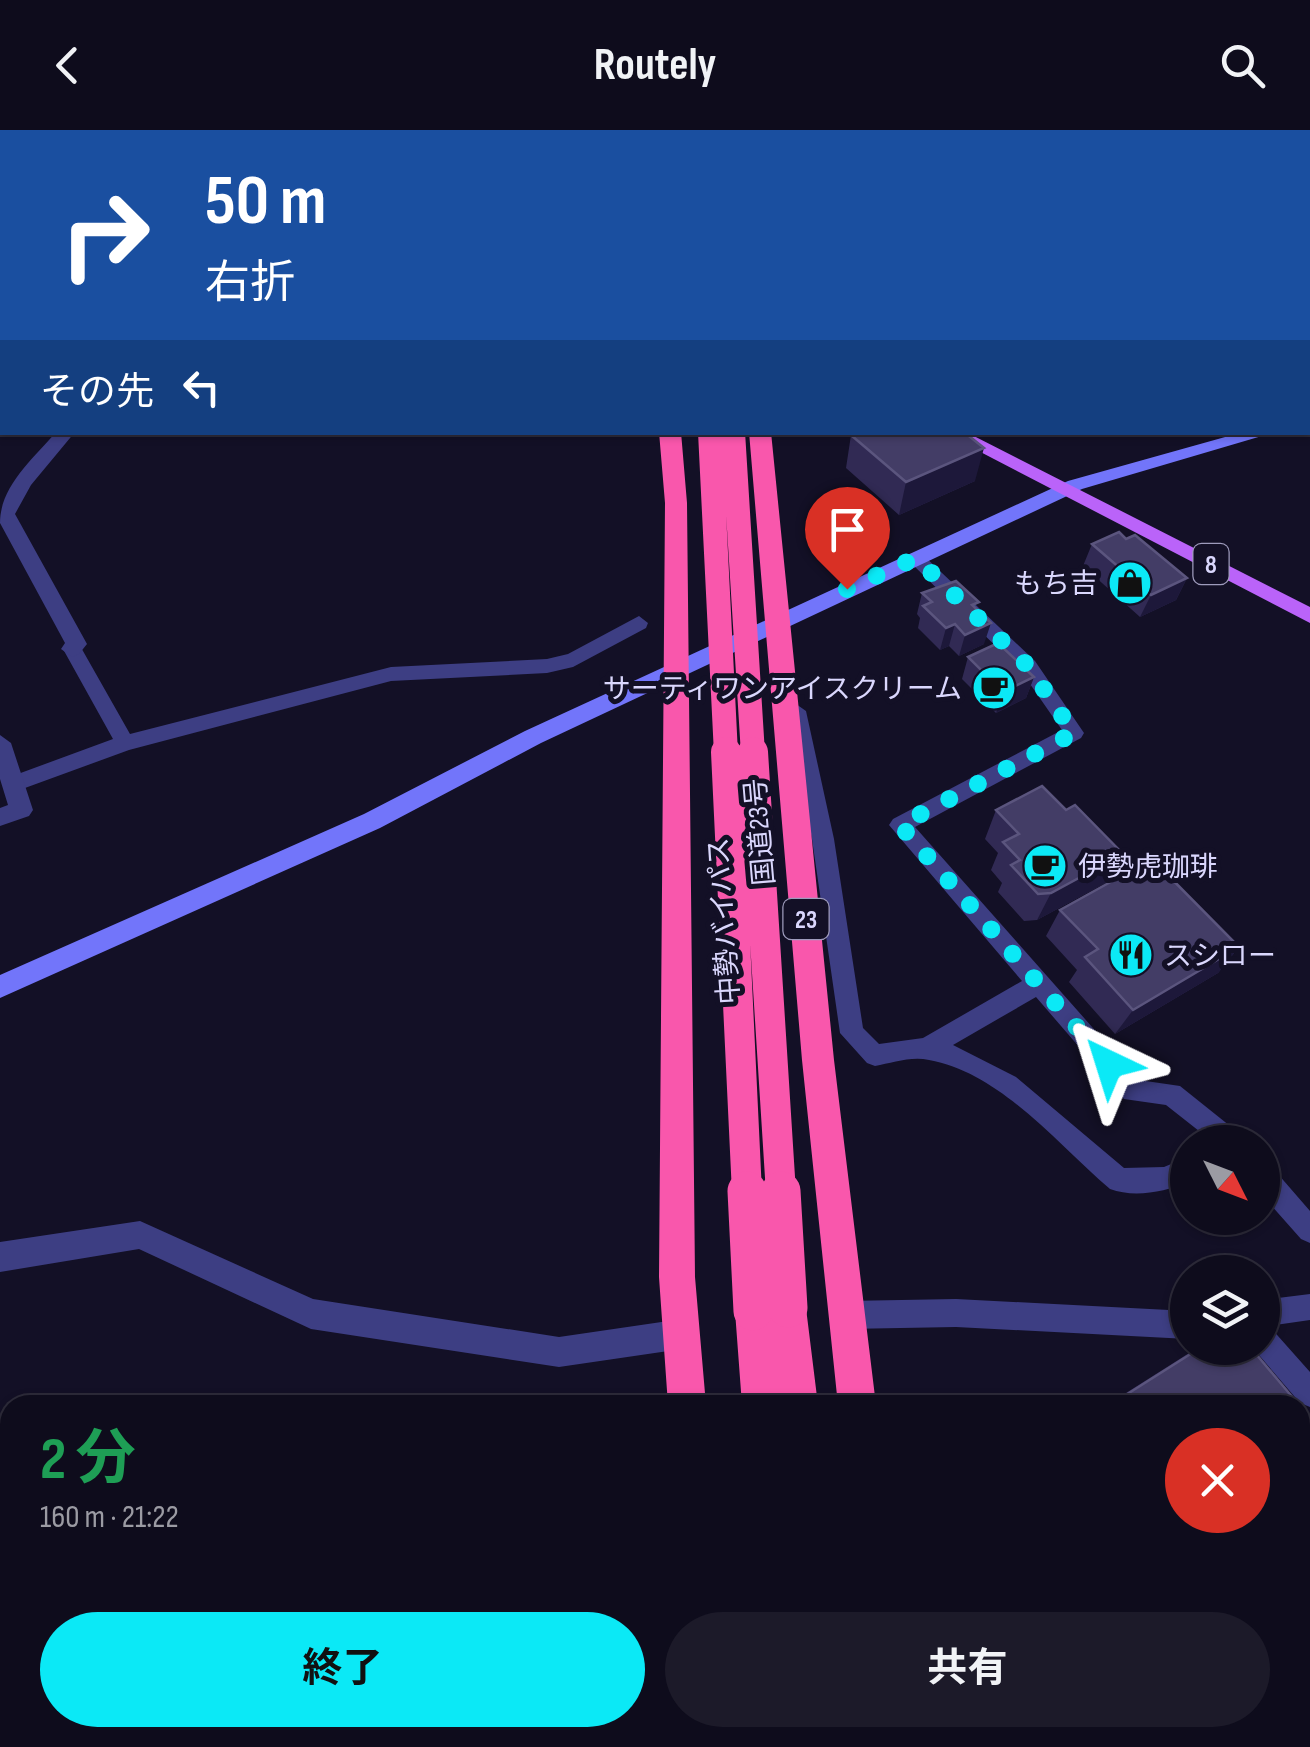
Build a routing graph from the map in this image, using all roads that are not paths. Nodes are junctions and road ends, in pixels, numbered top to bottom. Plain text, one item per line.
1 (63, 435) edge
2 (670, 435) edge
3 (710, 435) edge
4 (733, 435) edge
5 (760, 435) edge
6 (957, 435) edge
7 (985, 435) edge
8 (1255, 435) edge
9 (1068, 488) junction
10 (2, 515) edge
11 (916, 558) junction
12 (1310, 616) edge
13 (778, 621) junction
14 (639, 623) dead end
15 (72, 648) joint
16 (784, 658) junction
17 (676, 674) junction
18 (0, 743) edge
19 (125, 743) junction
20 (14, 784) junction
21 (0, 817) edge
22 (1038, 984) junction
23 (0, 987) edge
24 (926, 1048) junction
25 (1210, 1125) edge
26 (1170, 1176) edge
27 (1280, 1196) edge
28 (1310, 1230) edge
29 (0, 1257) edge
30 (1310, 1306) edge
31 (771, 1310) junction
32 (1280, 1311) edge
33 (846, 1315) junction
34 (1170, 1324) edge
35 (682, 1334) junction
36 (1280, 1357) edge
37 (1310, 1393) edge
38 (686, 1395) edge
39 (761, 1395) edge
40 (795, 1395) edge
41 (857, 1395) edge

1 - 10 street
2 - 17 highway
3 - 31 highway, 中勢バイパス / 23, bridge
4 - 31 highway, 中勢バイパス / 23, bridge
5 - 13 highway, 国道23号 / 23
6 - 9 main road, 8
7 - 9 main road, 8
8 - 9 street
9 - 11 street
9 - 12 main road, 8
10 - 15 street
11 - 13 street
11 - 22 lane
13 - 16 highway, 国道23号 / 23
13 - 17 street
14 - 19 lane
15 - 19 lane
16 - 24 lane
16 - 33 highway, 国道23号 / 23
17 - 23 street
17 - 35 highway
18 - 20 street
19 - 20 lane
20 - 21 street
22 - 24 lane
22 - 25 lane
24 - 26 lane
27 - 28 lane
29 - 35 street
30 - 32 lane
31 - 39 highway, 中勢バイパス / 23
31 - 40 highway, 中勢バイパス / 23
33 - 34 lane
33 - 41 highway, 国道23号 / 23
35 - 38 highway
36 - 37 lane

